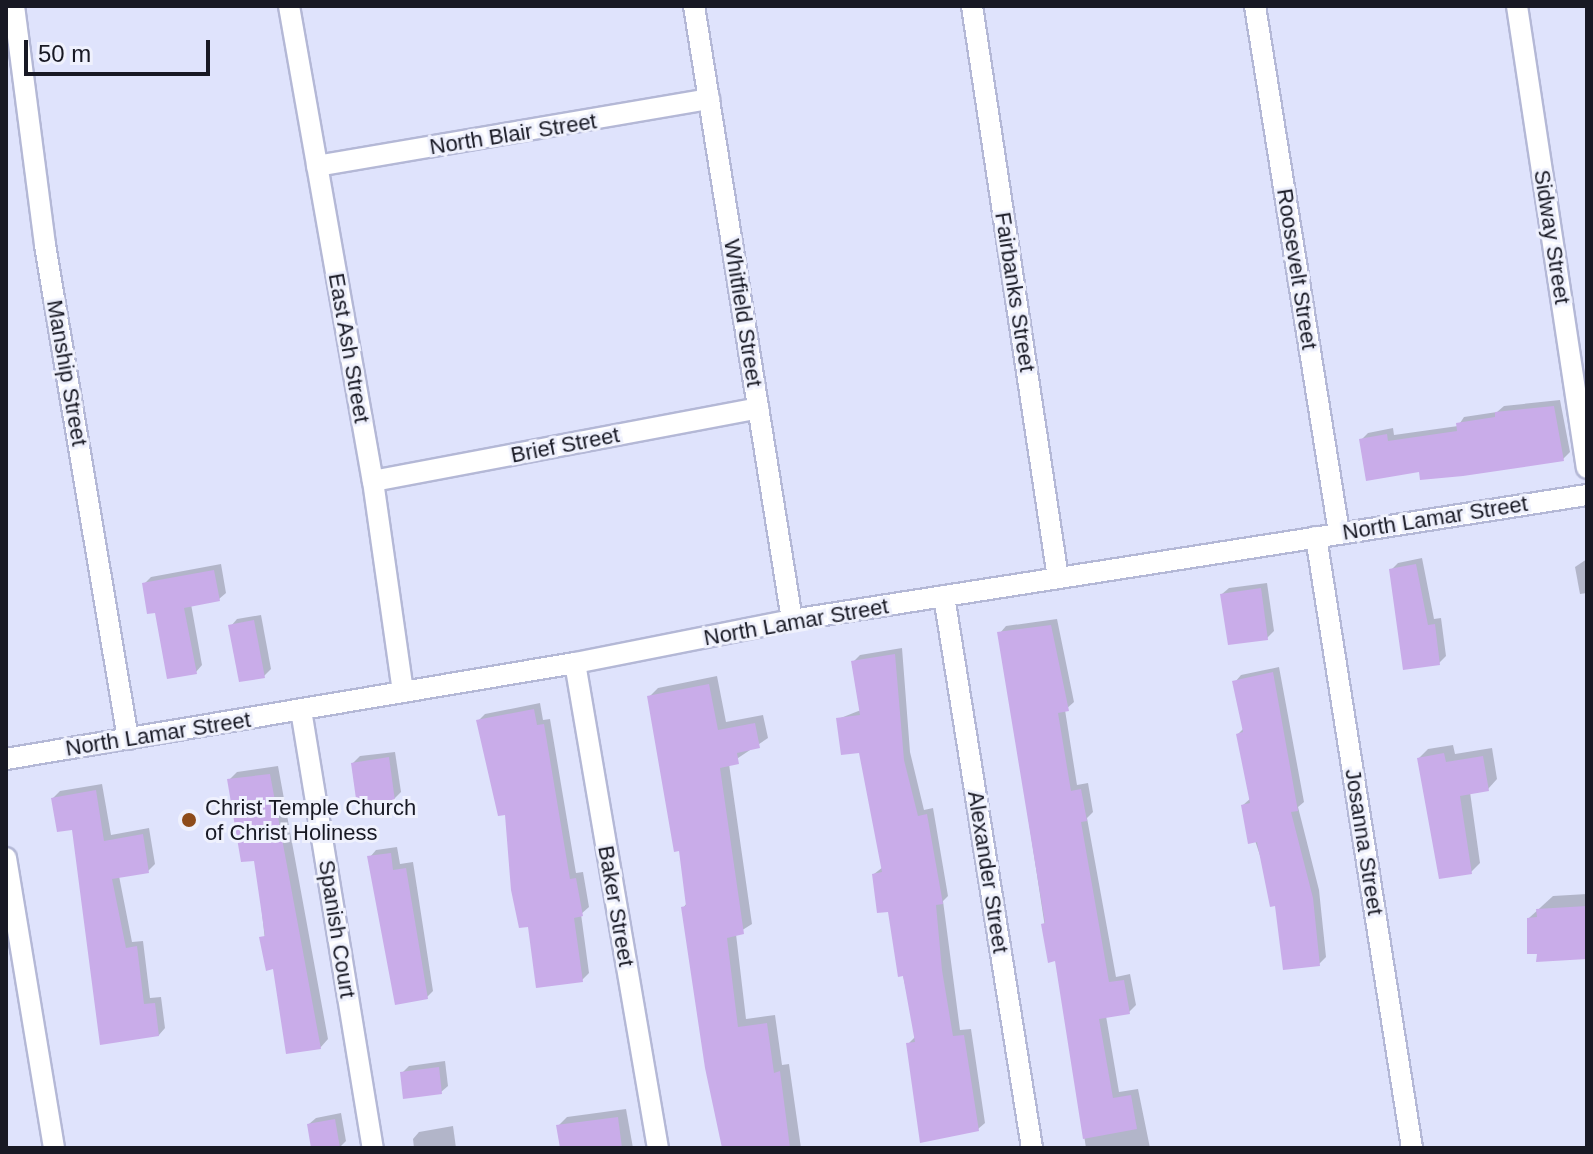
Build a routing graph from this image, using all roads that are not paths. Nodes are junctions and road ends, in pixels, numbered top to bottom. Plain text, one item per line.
1 (14, 6) edge
2 (289, 6) edge
3 (694, 6) edge
4 (972, 6) edge
5 (1255, 6) edge
6 (1517, 6) edge
7 (709, 99) junction
8 (317, 166) junction
9 (758, 408) junction
10 (1587, 468) edge
11 (373, 481) junction
12 (1587, 495) edge
13 (1339, 533) junction
14 (1316, 537) junction
15 (1058, 578) junction
16 (944, 596) junction
17 (792, 620) junction
18 (575, 663) junction
19 (403, 692) junction
20 (301, 710) junction
21 (128, 739) junction
22 (6, 759) edge
23 (6, 858) edge
24 (54, 1148) edge
25 (373, 1148) edge
26 (658, 1148) edge
27 (1032, 1148) edge
28 (1412, 1148) edge

1 - 21 street, Manship Street
2 - 8 street, East Ash Street
3 - 7 street, Whitfield Street
4 - 15 street, Fairbanks Street
5 - 13 street, Roosevelt Street
6 - 10 street, Sidway Street
7 - 8 street, North Blair Street
7 - 9 street, Whitfield Street
8 - 11 street, East Ash Street
9 - 11 street, Brief Street
9 - 17 street, Whitfield Street
11 - 19 street, East Ash Street
12 - 13 street, North Lamar Street
13 - 14 street, North Lamar Street
14 - 15 street, North Lamar Street
14 - 28 street, Josanna Street
15 - 16 street, North Lamar Street
16 - 17 street, North Lamar Street
16 - 27 street, Alexander Street
17 - 18 street, North Lamar Street
18 - 19 street, North Lamar Street
18 - 26 street, Baker Street
19 - 20 street, North Lamar Street
20 - 21 street, North Lamar Street
20 - 25 street, Spanish Court
21 - 22 street, North Lamar Street
23 - 24 street

